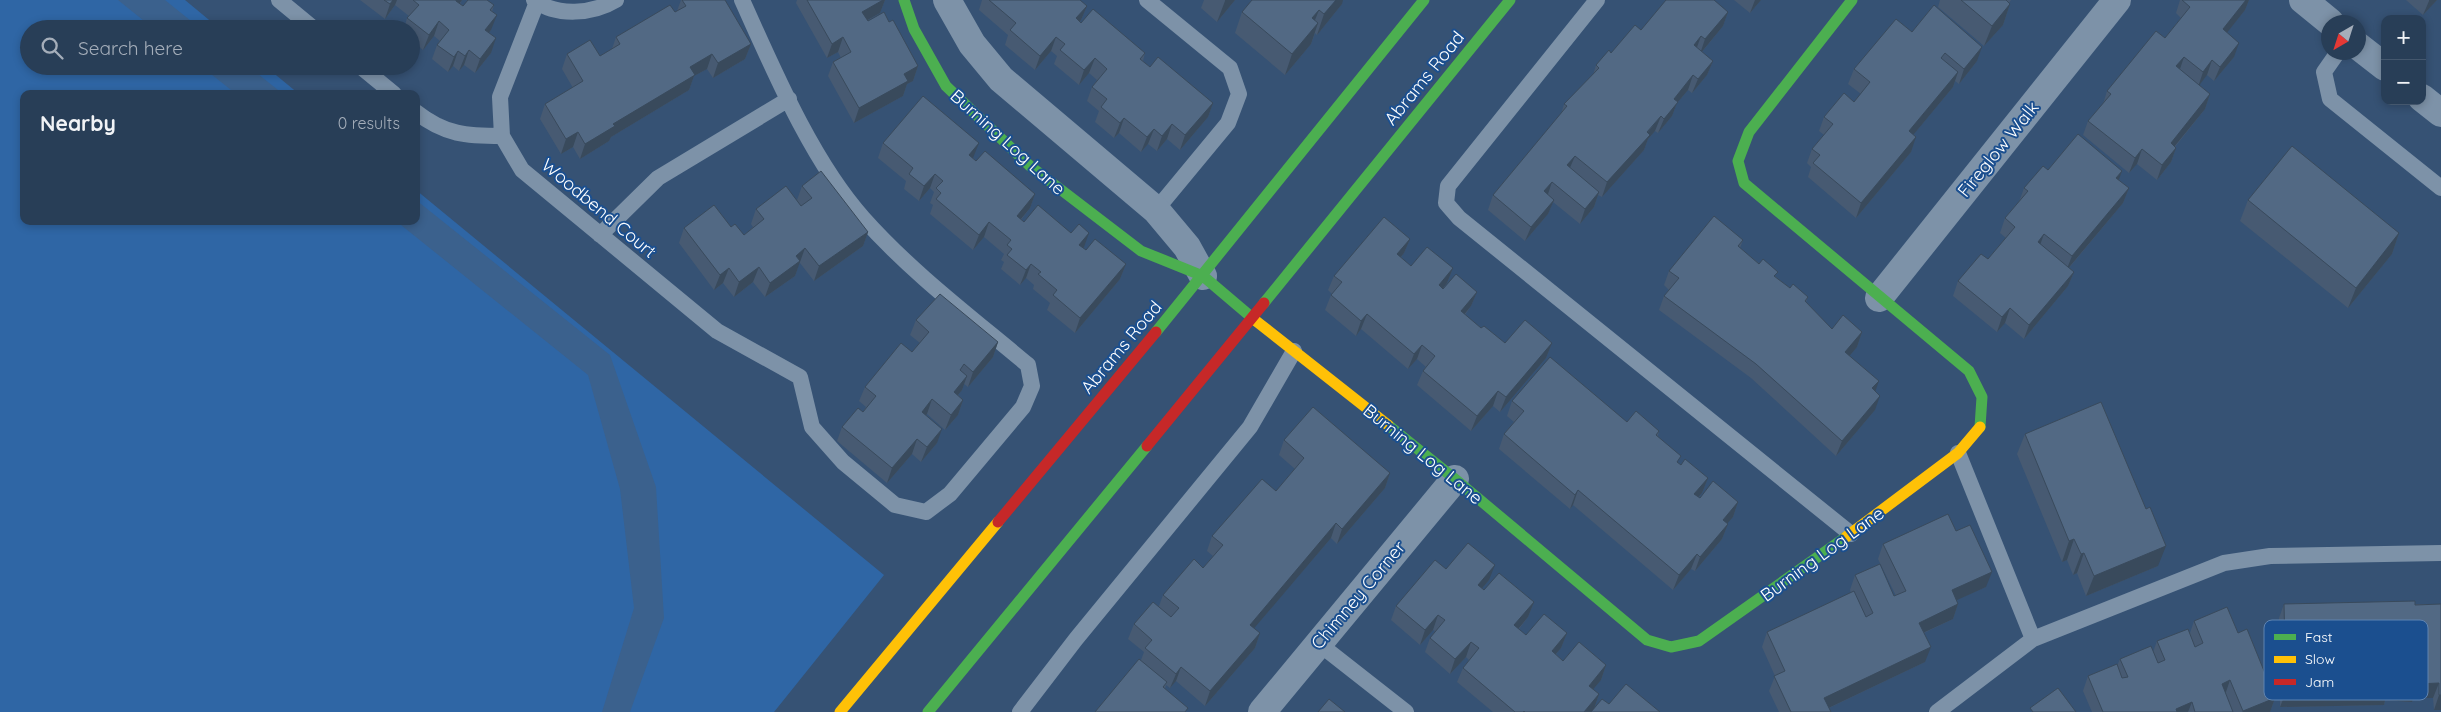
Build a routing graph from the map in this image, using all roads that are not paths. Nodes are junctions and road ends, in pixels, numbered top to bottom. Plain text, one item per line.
1 (278, 0) edge
2 (616, 0) edge
3 (742, 0) edge
4 (904, 0) edge
5 (947, 0) edge
6 (1147, 0) edge
7 (1424, 0) edge
8 (1510, 0) edge
9 (1597, 0) edge
10 (1852, 0) edge
11 (2117, 0) edge
12 (2303, 0) edge
13 (536, 1) edge
14 (2321, 15) edge
15 (303, 20) edge
16 (2366, 52) edge
17 (2332, 60) edge
18 (2381, 64) edge
19 (371, 75) edge
20 (389, 90) edge
21 (789, 99) junction
22 (2426, 101) edge
23 (2441, 113) edge
24 (420, 115) edge
25 (502, 136) junction
26 (2441, 188) edge
27 (1156, 210) junction
28 (600, 235) junction
29 (1203, 276) junction
30 (1879, 298) junction
31 (1252, 318) junction
32 (1294, 351) junction
33 (1958, 453) junction
34 (1455, 479) junction
35 (1851, 534) junction
36 (2441, 553) edge
37 (2033, 639) junction
38 (1318, 643) junction
39 (840, 712) edge
40 (928, 712) edge
41 (1020, 712) edge
42 (1262, 712) edge
43 (1406, 712) edge
44 (1937, 712) edge

1 - 15 lane
2 - 13 lane
3 - 21 lane
4 - 29 street, Burning Log Lane
5 - 27 street, Burning Log Lane
6 - 27 lane
7 - 29 street, Abrams Road
8 - 31 street, Abrams Road
9 - 35 lane
10 - 30 street, Burning Log Lane
11 - 30 street, Fireglow Walk
12 - 14 street
13 - 25 lane, Woodbend Court
16 - 18 street
17 - 26 lane
19 - 20 lane
21 - 28 lane
21 - 28 lane, Woodbend Court
22 - 23 street
24 - 25 lane
25 - 28 lane, Woodbend Court
27 - 29 street, Burning Log Lane
29 - 31 street, Burning Log Lane
29 - 39 street, Abrams Road
30 - 33 street, Burning Log Lane
31 - 32 street, Burning Log Lane
31 - 40 street, Abrams Road
32 - 34 street, Burning Log Lane
32 - 41 lane
33 - 35 street, Burning Log Lane
33 - 37 lane
34 - 35 street, Burning Log Lane
34 - 38 street, Chimney Corner
36 - 37 lane
37 - 44 lane
38 - 42 street, Chimney Corner
38 - 43 lane

